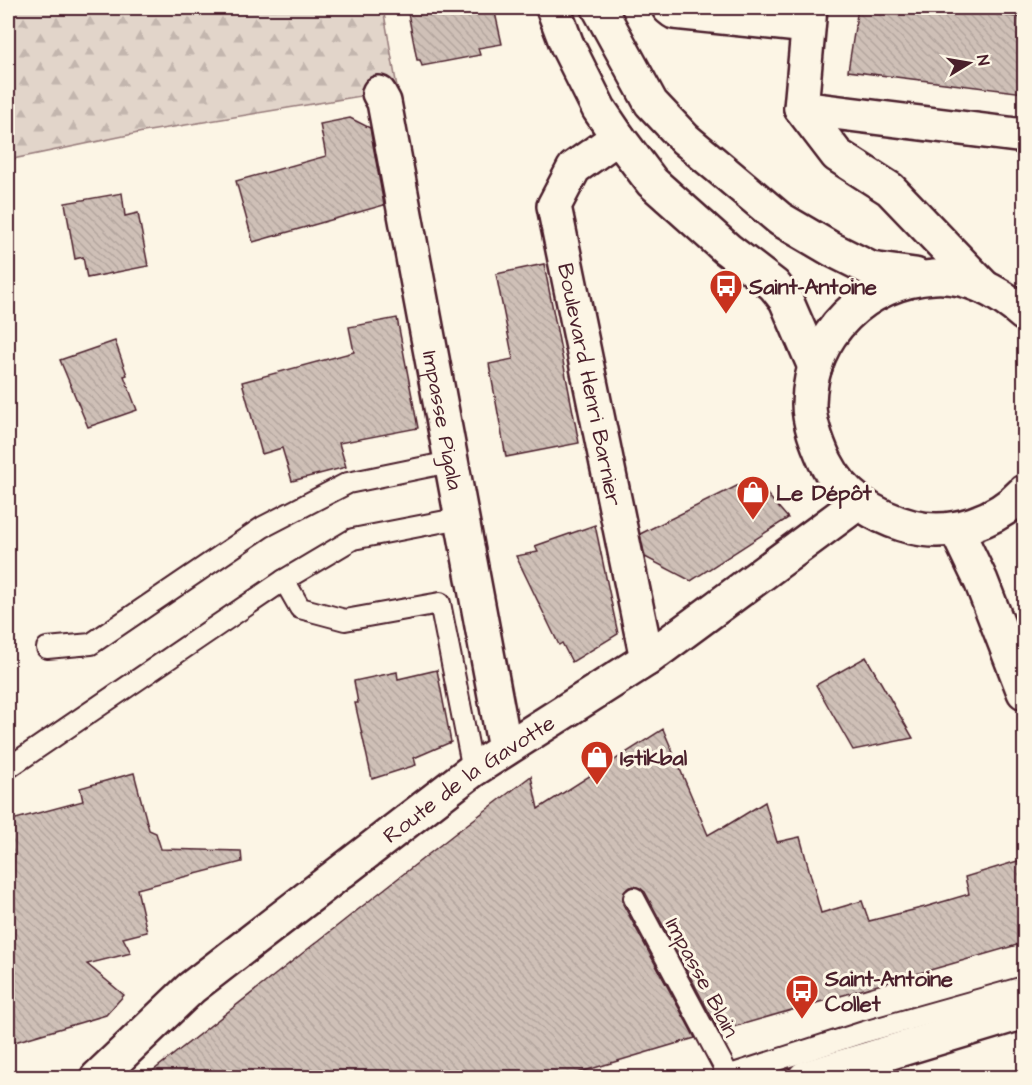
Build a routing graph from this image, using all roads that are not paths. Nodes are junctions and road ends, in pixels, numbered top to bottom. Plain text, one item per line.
1 (553, 8) edge
2 (599, 8) edge
3 (669, 8) edge
4 (809, 16) edge
5 (380, 93) dead end
6 (801, 108) junction
7 (1024, 136) edge
8 (618, 137) junction
9 (935, 277) junction
10 (984, 288) junction
11 (1024, 314) edge
12 (815, 367) junction
13 (450, 462) junction
14 (1024, 492) edge
15 (858, 503) junction
16 (460, 518) junction
17 (956, 529) junction
18 (284, 579) junction
19 (47, 648) dead end
20 (647, 659) junction
21 (1024, 692) edge
22 (505, 749) junction
23 (8, 768) edge
24 (473, 770) junction
25 (634, 898) dead end
26 (1024, 987) edge
27 (1024, 1012) edge
28 (97, 1077) edge
29 (726, 1077) edge
30 (805, 1077) edge

1 - 8 street
2 - 9 street
3 - 4 street
4 - 6 street
5 - 13 street, Impasse Pigala
6 - 7 street
6 - 10 street
8 - 12 street
8 - 20 street, Boulevard Henri Barnier
9 - 10 street
9 - 12 street
10 - 11 street
12 - 15 street
13 - 16 street, Impasse Pigala
13 - 19 lane
14 - 17 street
15 - 17 street
15 - 20 street, Route de la Gavotte
16 - 18 lane
16 - 22 street, Impasse Pigala
17 - 21 street
18 - 23 lane
18 - 24 lane
20 - 22 street, Route de la Gavotte
22 - 24 street, Route de la Gavotte
24 - 28 street, Route de la Gavotte
25 - 29 lane, Impasse Blain
26 - 29 lane
27 - 30 street

